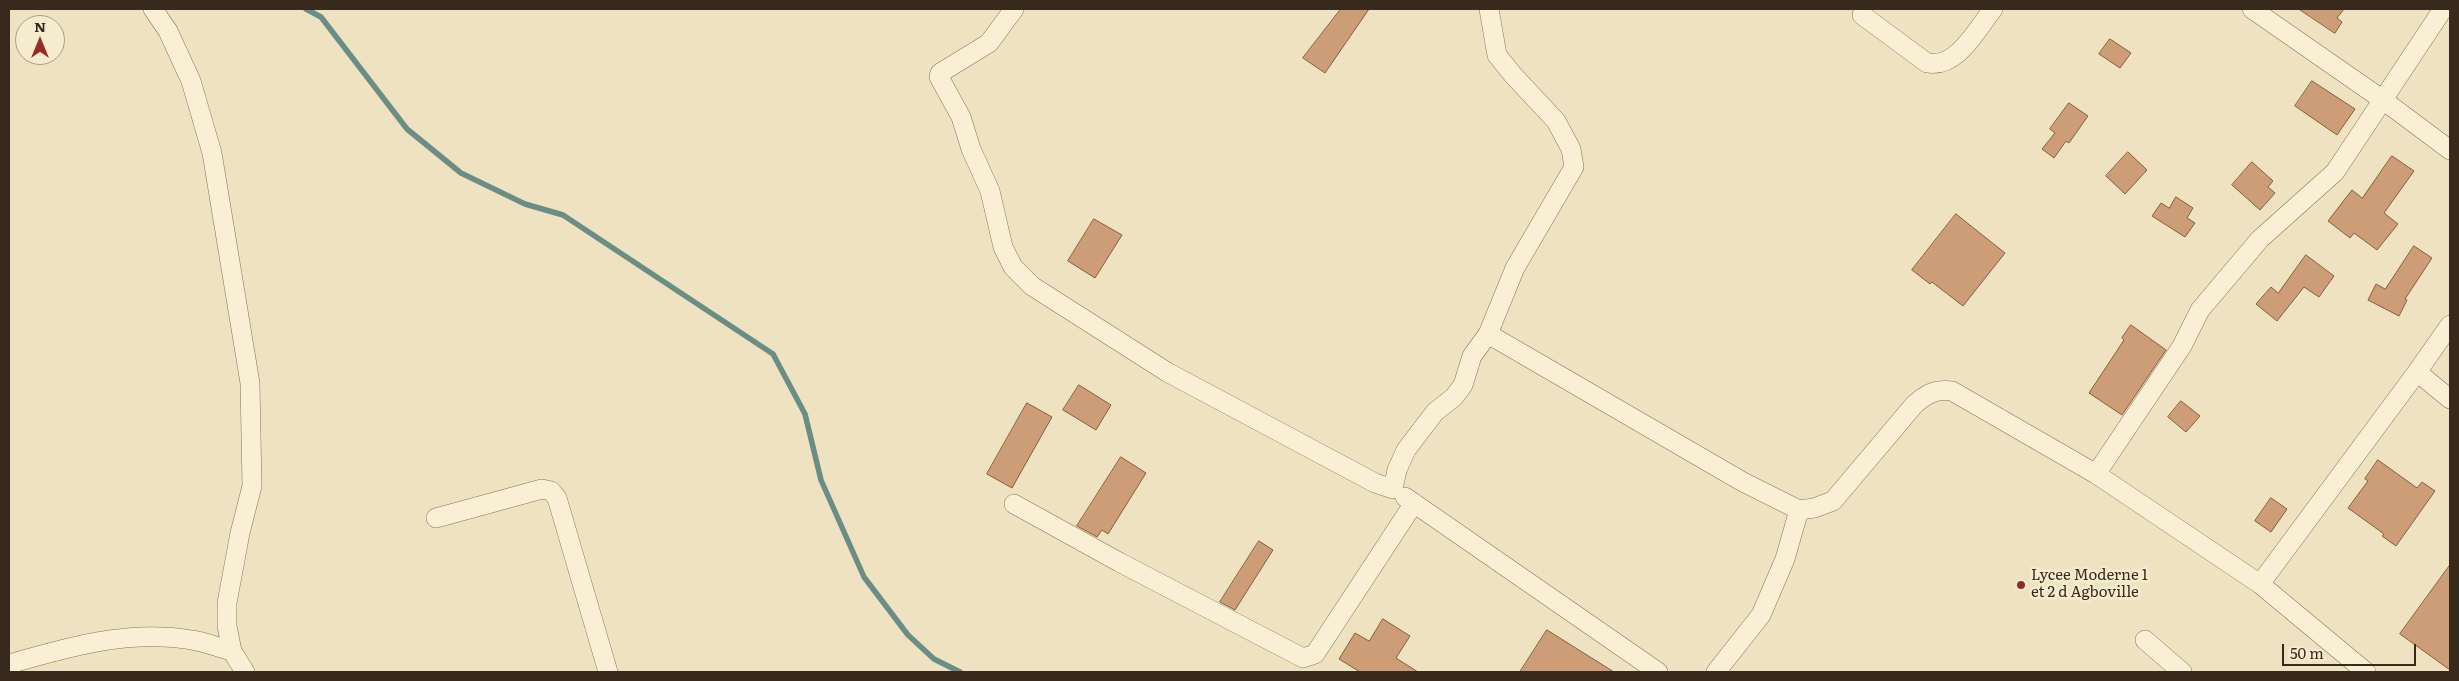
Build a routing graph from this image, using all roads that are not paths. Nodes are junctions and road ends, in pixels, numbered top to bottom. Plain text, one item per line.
1 (153, 9) edge
2 (1014, 9) edge
3 (1489, 9) edge
4 (1993, 9) edge
5 (2252, 9) edge
6 (2443, 9) edge
7 (1862, 14) dead end
8 (2383, 100) junction
9 (2450, 150) edge
10 (2450, 325) edge
11 (1488, 334) junction
12 (2417, 372) junction
13 (2450, 399) edge
14 (2096, 474) junction
15 (1393, 489) junction
16 (1014, 504) dead end
17 (1414, 504) junction
18 (1798, 510) junction
19 (436, 518) dead end
20 (2260, 584) junction
21 (2145, 640) dead end
22 (232, 651) junction
23 (9, 664) edge
24 (246, 672) edge
25 (608, 672) edge
26 (1658, 672) edge
27 (1716, 672) edge
28 (2182, 672) edge
29 (2366, 672) edge

1 - 22 street
2 - 15 street
3 - 11 street
4 - 7 street
5 - 8 street
6 - 8 street
8 - 9 street
8 - 14 street
10 - 12 street
11 - 15 street
11 - 18 street
12 - 13 street
12 - 20 street
14 - 18 street
14 - 20 street
15 - 17 street
16 - 17 street
17 - 26 street
18 - 27 street
19 - 25 street
20 - 29 street
21 - 28 street
22 - 23 street
22 - 24 street

